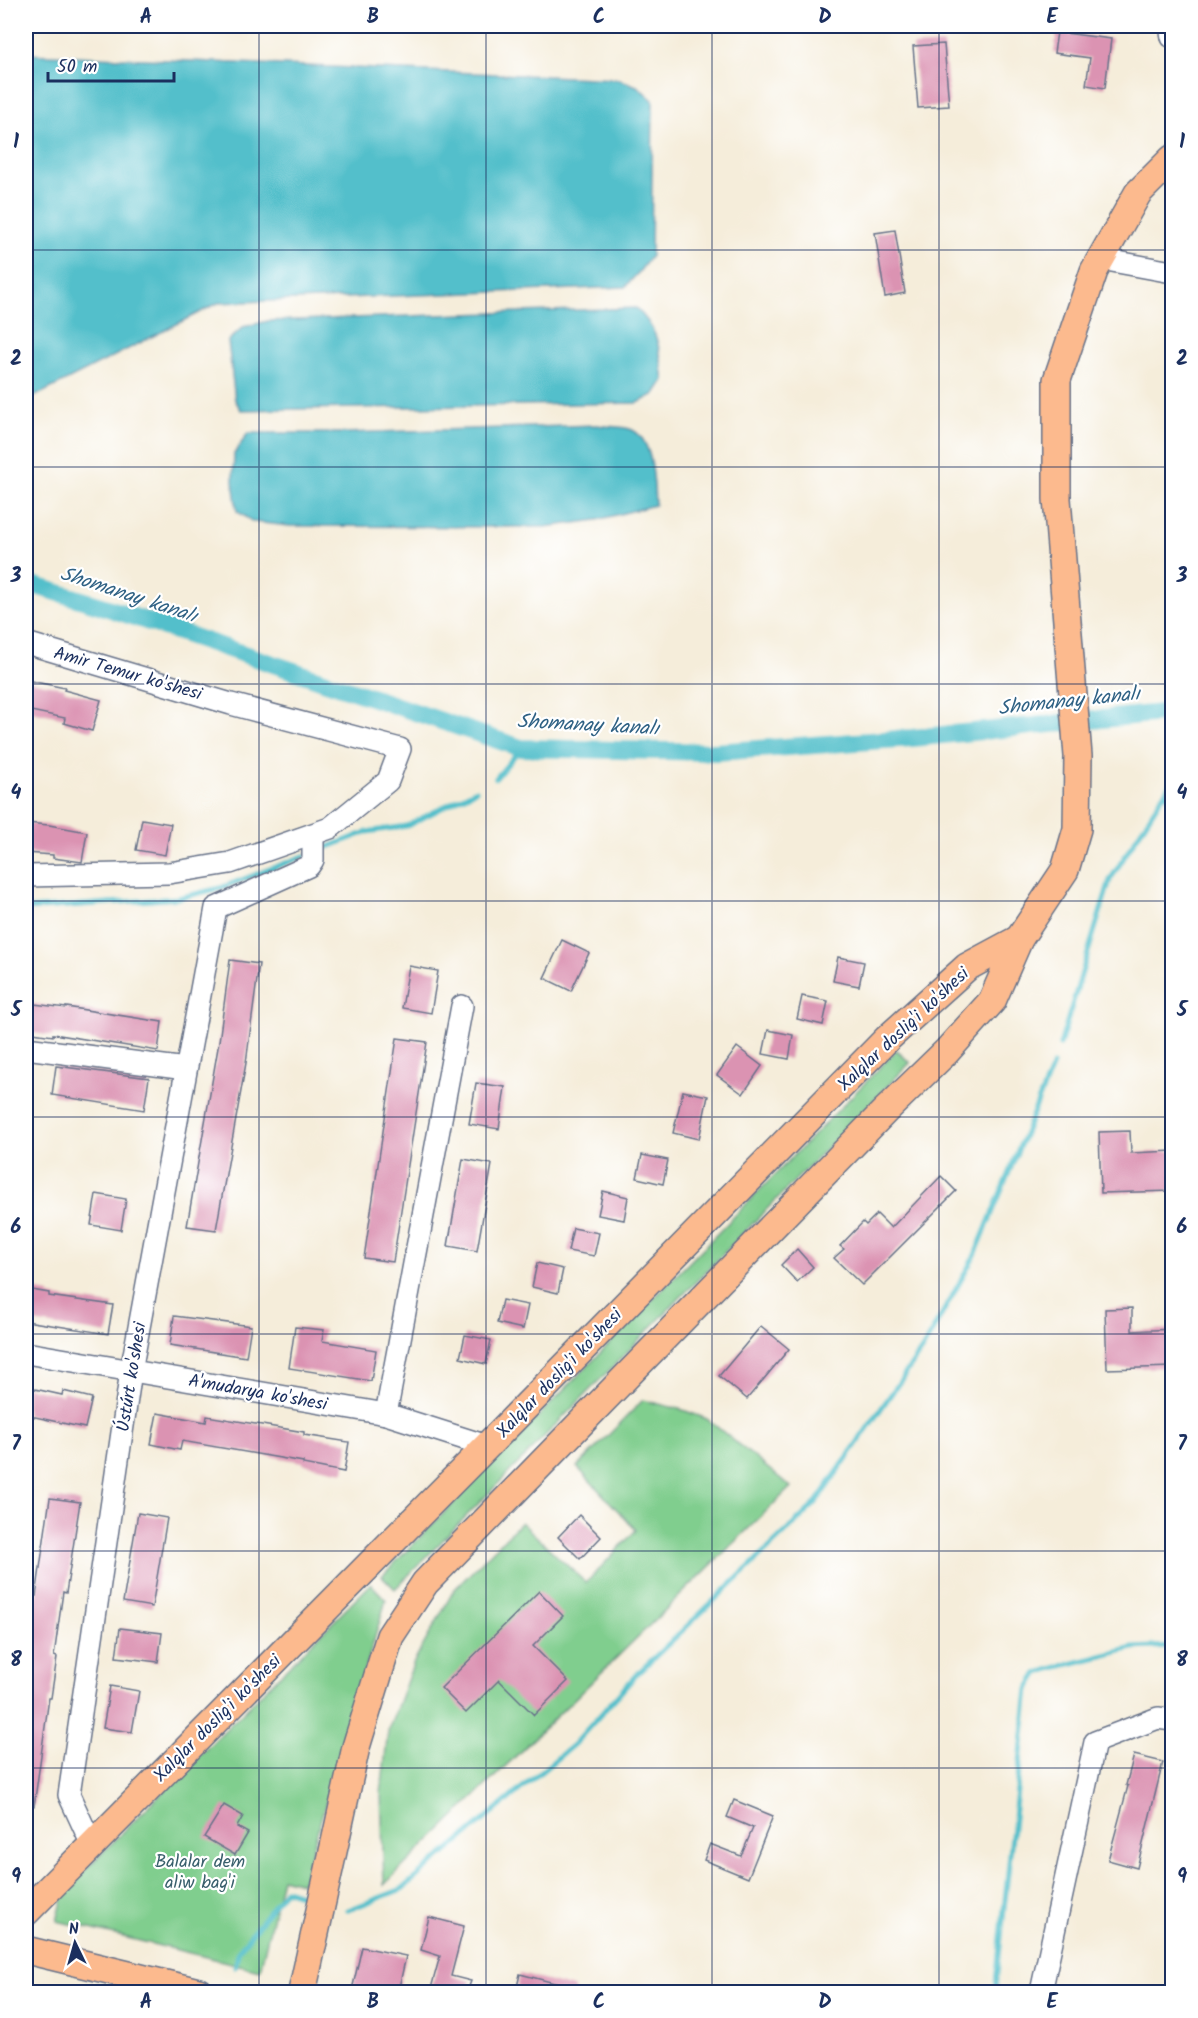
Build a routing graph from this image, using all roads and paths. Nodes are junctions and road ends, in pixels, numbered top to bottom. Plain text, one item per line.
1 (1170, 26) edge
2 (1173, 37) edge
3 (1173, 159) edge
4 (1101, 260) junction
5 (1173, 272) edge
6 (26, 643) edge
7 (313, 835) junction
8 (26, 876) edge
9 (1019, 939) junction
10 (462, 1006) dead end
11 (26, 1048) edge
12 (186, 1069) junction
13 (26, 1353) edge
14 (131, 1371) junction
15 (386, 1414) junction
16 (487, 1446) junction
17 (1173, 1720) edge
18 (92, 1845) junction
19 (26, 1912) edge
20 (26, 1950) edge
21 (199, 1992) edge
22 (302, 1992) edge
23 (1041, 1992) edge

1 - 2 street
3 - 4 main road
4 - 5 street
4 - 9 main road
6 - 7 street, Amir Temur ko'shesi
7 - 8 street
7 - 12 street, Ústúrt ko'shesi
9 - 16 main road, Xalqlar doslig'i ko'shesi
9 - 22 main road, Xalqlar doslig'i ko'shesi
10 - 15 street
11 - 12 street
12 - 14 street, Ústúrt ko'shesi
13 - 14 street, A'mudarya ko'shesi
14 - 15 street, A'mudarya ko'shesi
14 - 18 street, Ústúrt ko'shesi
15 - 16 street, A'mudarya ko'shesi
16 - 18 main road, Xalqlar doslig'i ko'shesi
17 - 23 street
18 - 19 main road, Xalqlar doslig'i ko'shesi
20 - 21 main road

